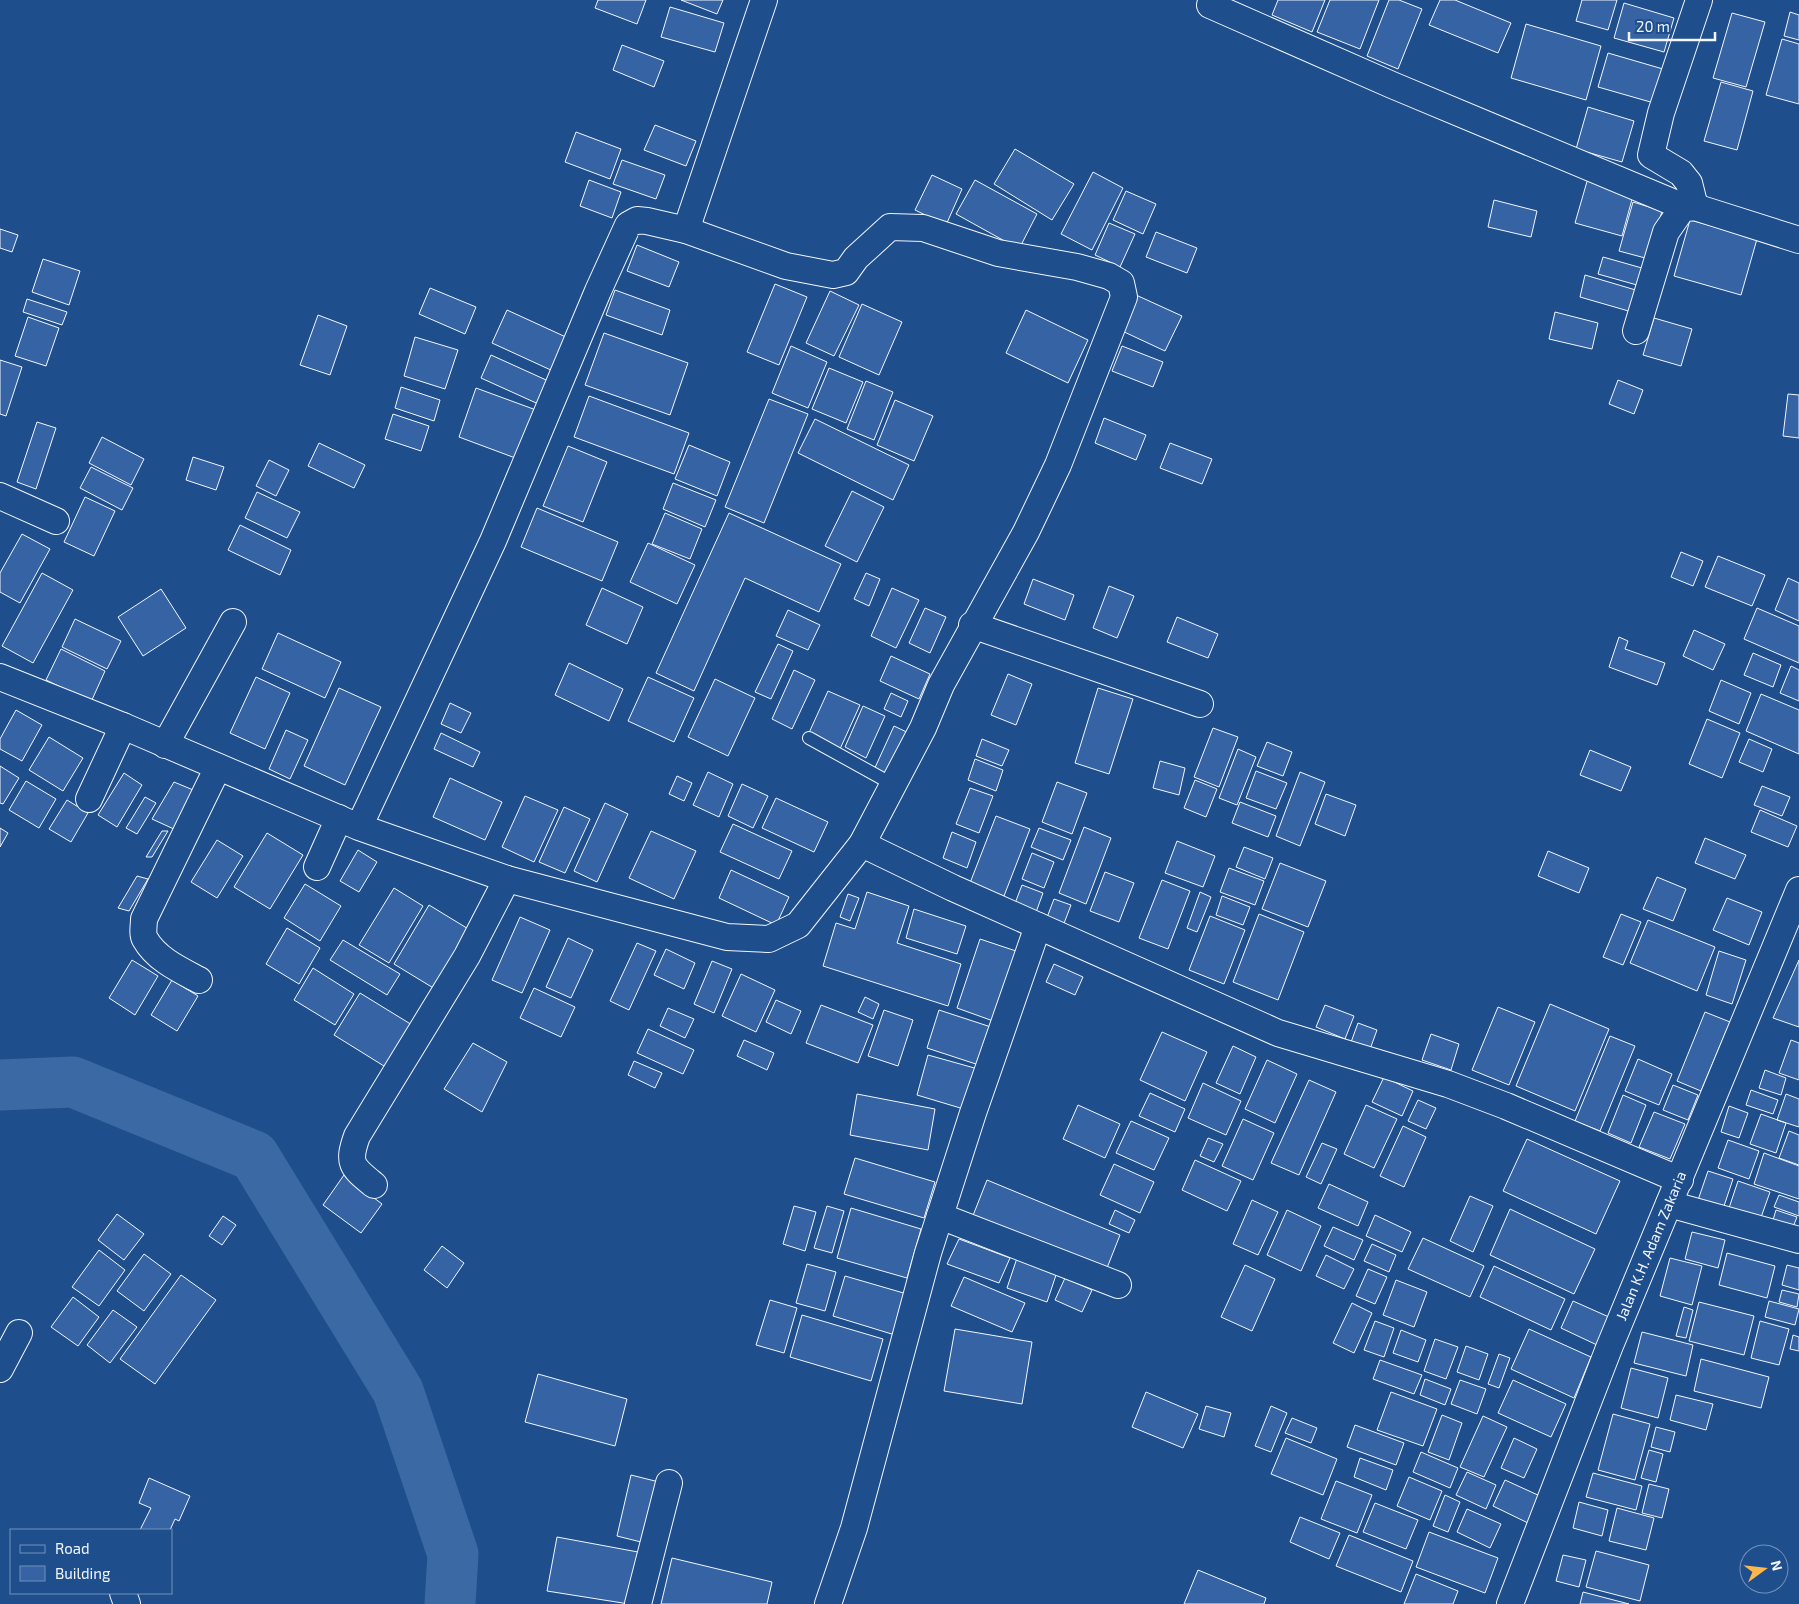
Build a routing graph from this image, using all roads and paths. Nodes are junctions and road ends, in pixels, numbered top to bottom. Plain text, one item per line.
1 (764, 0) edge
2 (1699, 0) edge
3 (1210, 5) dead end
4 (1690, 207) junction
5 (686, 230) junction
6 (1799, 240) edge
7 (1636, 331) dead end
8 (0, 496) edge
9 (56, 521) dead end
10 (233, 622) dead end
11 (972, 625) junction
12 (0, 677) edge
13 (1200, 704) dead end
14 (123, 726) junction
15 (808, 738) dead end
16 (165, 745) junction
17 (218, 767) junction
18 (894, 785) junction
19 (89, 799) dead end
20 (349, 822) junction
21 (862, 844) junction
22 (317, 867) dead end
23 (507, 879) junction
24 (1799, 890) edge
25 (1038, 926) junction
26 (199, 980) dead end
27 (1680, 1180) junction
28 (374, 1185) dead end
29 (1669, 1204) junction
30 (940, 1216) junction
31 (1799, 1240) edge
32 (1118, 1285) dead end
33 (19, 1333) dead end
34 (0, 1369) edge
35 (670, 1483) dead end
36 (638, 1604) edge
37 (828, 1604) edge
38 (1510, 1604) edge

1 - 5 street
2 - 4 street
3 - 4 street
4 - 6 street
4 - 7 street
5 - 11 street
5 - 20 street
8 - 9 street
10 - 16 street
11 - 13 street
11 - 18 street
12 - 14 street
14 - 16 street
14 - 19 street
15 - 18 lane
16 - 17 street
17 - 20 street
17 - 26 street
18 - 21 street
20 - 22 street
20 - 23 street
21 - 23 street
21 - 25 street
23 - 28 street
24 - 27 street, Jalan K.H. Adam Zakaria
25 - 27 street
25 - 30 street
27 - 29 street, Jalan K.H. Adam Zakaria
29 - 31 street
29 - 38 street, Jalan K.H. Adam Zakaria
30 - 32 street
30 - 37 street
33 - 34 street
35 - 36 street

